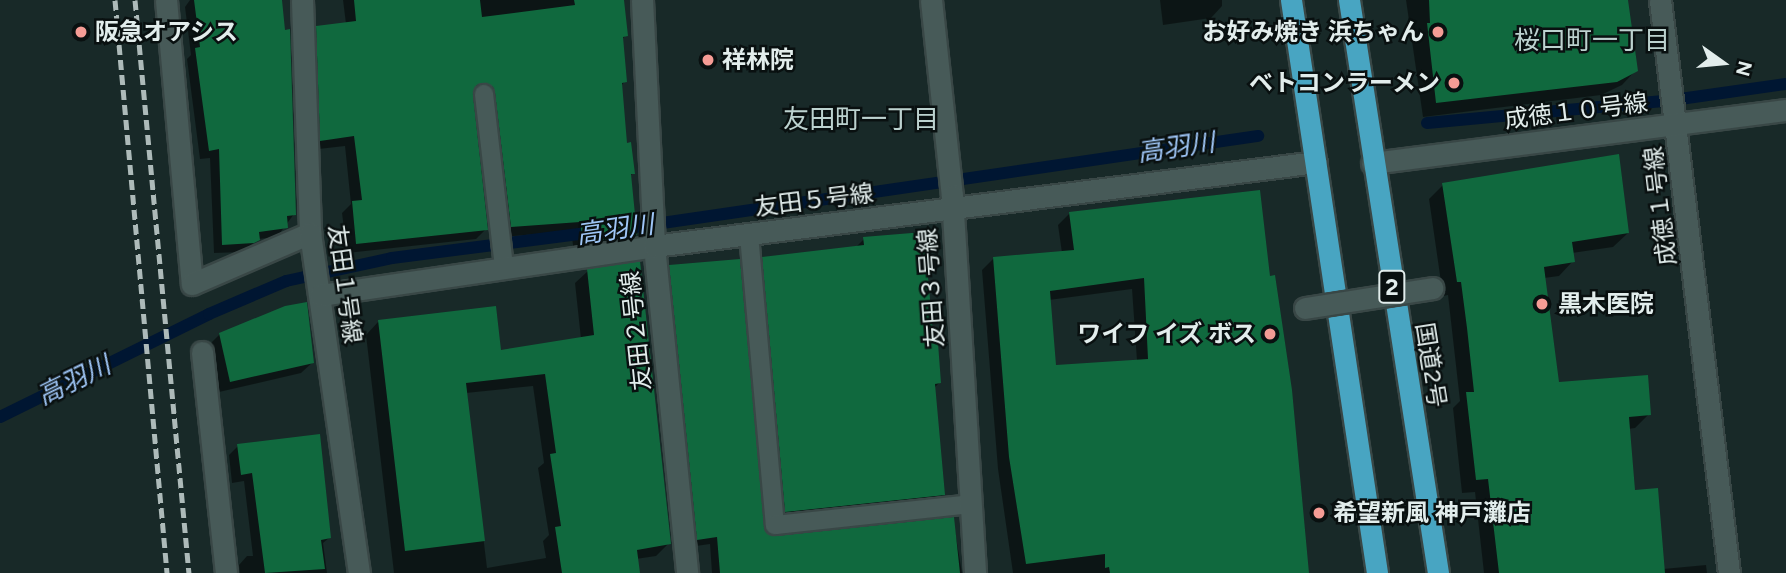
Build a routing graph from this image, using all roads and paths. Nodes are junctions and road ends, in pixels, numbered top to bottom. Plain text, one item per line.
1 (166, 0) edge
2 (302, 0) edge
3 (642, 0) edge
4 (931, 0) edge
5 (1291, 0) edge
6 (1349, 0) edge
7 (1660, 0) edge
8 (485, 94) dead end
9 (1786, 110) edge
10 (1676, 118) junction
11 (1316, 162) junction
12 (1372, 163) junction
13 (952, 203) junction
14 (749, 235) junction
15 (311, 240) junction
16 (654, 241) junction
17 (503, 260) junction
18 (319, 288) junction
19 (1432, 288) dead end
20 (1305, 308) dead end
21 (202, 352) dead end
22 (971, 504) junction
23 (226, 573) edge
24 (359, 573) edge
25 (687, 573) edge
26 (975, 573) edge
27 (1377, 573) edge
28 (1438, 573) edge
29 (1729, 573) edge

1 - 15 street
2 - 15 street, 友田１号線
3 - 16 street, 友田２号線
4 - 13 street, 友田３号線
5 - 11 highway
6 - 12 highway, 国道2号 / 2
7 - 10 street, 成徳１号線
8 - 17 lane
9 - 10 street, 成徳１０号線
10 - 12 street, 成徳１０号線
10 - 29 street, 成徳１号線
11 - 13 street, 友田５号線
11 - 27 highway
12 - 28 highway, 国道2号 / 2
13 - 14 street, 友田５号線
13 - 22 street, 友田３号線
14 - 16 street, 友田５号線
14 - 22 lane
15 - 18 street, 友田１号線
16 - 17 street, 友田５号線
16 - 25 street, 友田２号線
17 - 18 street, 友田５号線
18 - 24 street, 友田１号線
19 - 20 street, bridge
21 - 23 street
22 - 26 street, 友田３号線

